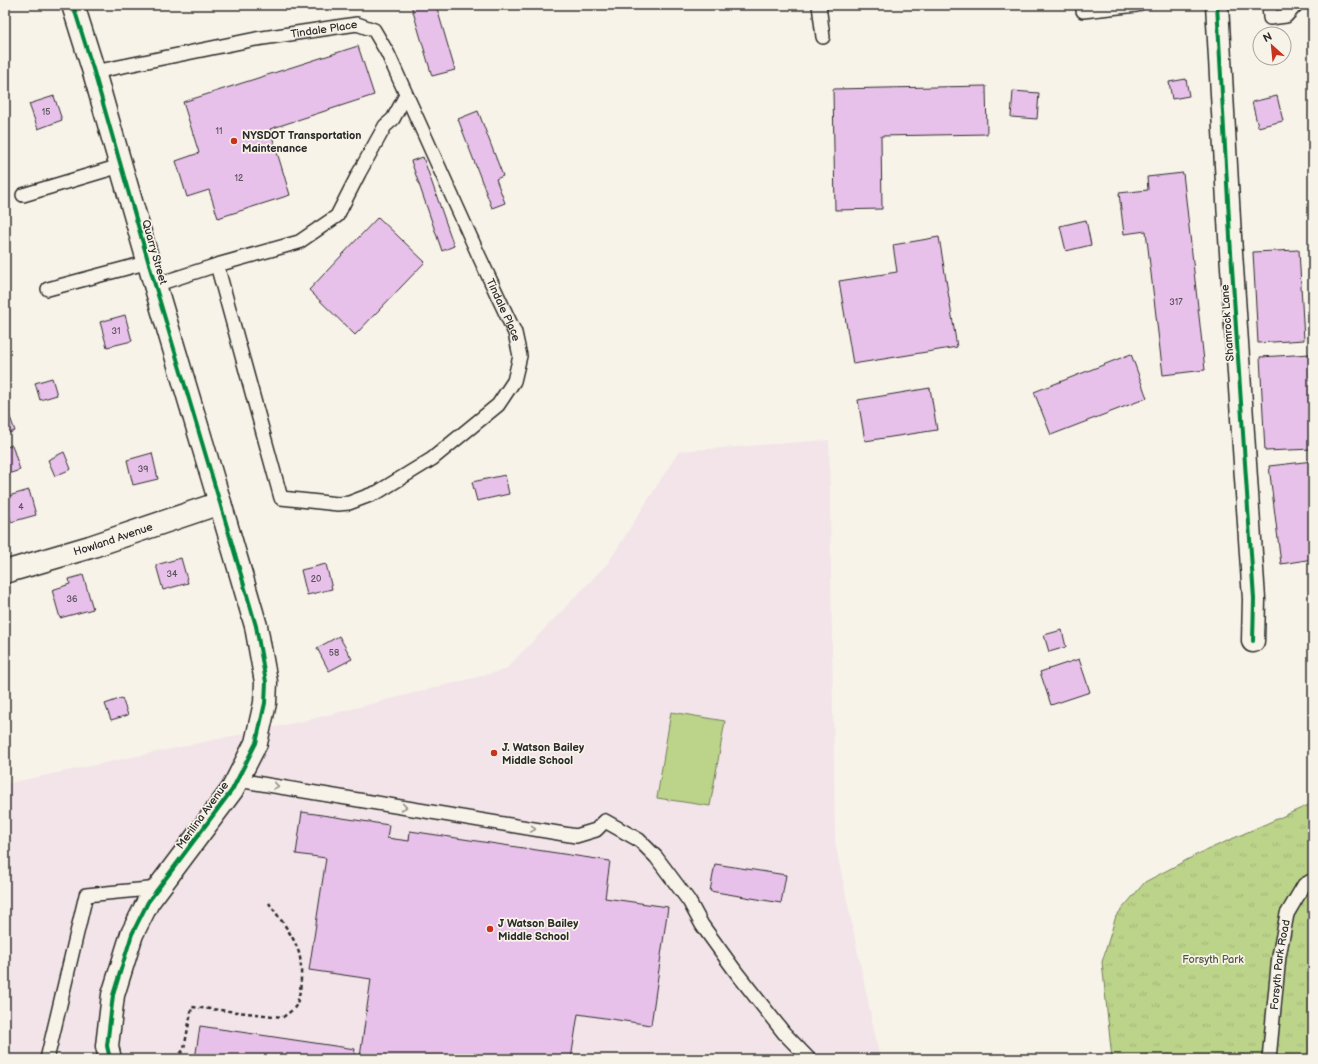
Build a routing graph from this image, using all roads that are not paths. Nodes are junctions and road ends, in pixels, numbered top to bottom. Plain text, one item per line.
1 (73, 5) edge
2 (819, 5) edge
3 (1083, 5) edge
4 (1137, 5) edge
5 (1217, 5) edge
6 (1270, 5) edge
7 (1296, 5) edge
8 (823, 37) dead end
9 (94, 72) junction
10 (406, 95) junction
11 (120, 166) junction
12 (23, 195) dead end
13 (149, 262) junction
14 (217, 265) junction
15 (154, 285) junction
16 (48, 289) dead end
17 (220, 503) junction
18 (5, 572) edge
19 (1253, 641) dead end
20 (238, 780) junction
21 (1313, 880) edge
22 (159, 888) junction
23 (47, 1059) edge
24 (110, 1059) edge
25 (809, 1059) edge
26 (1269, 1059) edge

1 - 9 street, Quarry Street
2 - 8 lane
3 - 4 lane
5 - 19 street, Shamrock Lane
6 - 7 lane
9 - 10 lane, Tindale Place
9 - 11 street, Quarry Street
10 - 14 lane
10 - 14 lane, Tindale Place
11 - 12 lane
11 - 13 street, Quarry Street
13 - 15 street, Quarry Street
13 - 16 lane
14 - 15 lane
15 - 17 street, Quarry Street
17 - 18 street, Howland Avenue
17 - 20 street, Merilina Avenue
20 - 22 street, Merilina Avenue
20 -> 25 lane
21 - 26 lane, Forsyth Park Road
22 - 23 lane
22 - 24 street, Merilina Avenue

